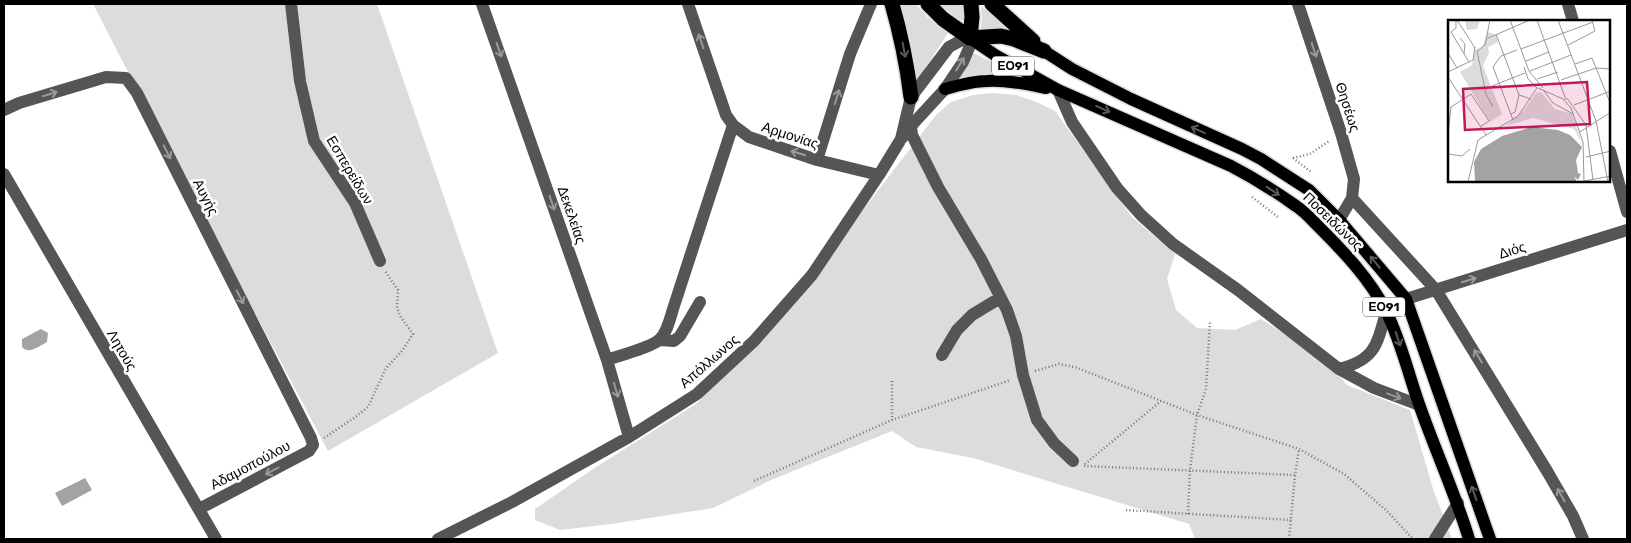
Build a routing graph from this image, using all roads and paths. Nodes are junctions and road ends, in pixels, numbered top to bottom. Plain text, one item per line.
1 (291, 4) edge
2 (482, 4) edge
3 (688, 4) edge
4 (892, 4) edge
5 (928, 4) edge
6 (971, 4) edge
7 (992, 4) edge
8 (1298, 4) edge
9 (1568, 4) edge
10 (866, 7) edge
11 (1573, 20) edge
12 (970, 38) junction
13 (1044, 50) junction
14 (945, 88) junction
15 (1058, 90) junction
16 (911, 97) junction
17 (4, 110) edge
18 (733, 125) junction
19 (911, 126) junction
20 (1341, 133) junction
21 (901, 139) junction
22 (1611, 155) edge
23 (817, 160) junction
24 (1311, 172) dead end
25 (4, 174) edge
26 (879, 175) junction
27 (1252, 197) dead end
28 (1352, 198) junction
29 (1627, 212) edge
30 (1278, 217) dead end
31 (1339, 220) junction
32 (1627, 230) edge
33 (380, 261) joint
34 (1436, 290) junction
35 (1000, 298) junction
36 (1406, 299) junction
37 (700, 302) dead end
38 (1386, 312) junction
39 (1210, 322) dead end
40 (660, 340) junction
41 (942, 355) dead end
42 (607, 360) junction
43 (1339, 369) junction
44 (1023, 375) junction
45 (892, 381) dead end
46 (1161, 401) junction
47 (1419, 405) junction
48 (1197, 415) junction
49 (892, 420) junction
50 (629, 437) junction
51 (313, 445) junction
52 (1299, 448) junction
53 (1078, 464) junction
54 (1190, 470) junction
55 (1295, 475) junction
56 (754, 482) dead end
57 (1458, 503) junction
58 (199, 509) junction
59 (1126, 510) dead end
60 (1188, 514) junction
61 (1291, 520) junction
62 (216, 539) edge
63 (438, 539) edge
64 (1289, 539) edge
65 (1413, 539) edge
66 (1435, 539) edge
67 (1469, 539) edge
68 (1490, 539) edge
69 (1583, 539) edge

1 - 33 street, Εσπερείδων
2 -> 42 street, Δεκελείας
18 -> 3 street, Αρμονίας
4 -> 16 highway
5 - 12 highway, ΕΟ91
6 - 12 highway
7 - 13 highway, Ποσειδώνος / ΕΟ91
8 -> 20 street, Θησέως
9 - 11 street
23 -> 10 street
12 - 13 highway
14 -> 12 street
12 - 15 main road, Ποσειδώνος / ΕΟ91
12 - 16 street
31 -> 13 main road, Ποσειδώνος / ΕΟ91
14 - 15 main road
14 - 19 street
15 -> 38 main road, Ποσειδώνος / ΕΟ91
15 - 43 street
16 - 21 street
17 -> 51 street, Αυγής
23 -> 18 street, Αρμονίας
18 - 40 street
19 - 21 street
19 - 35 street
20 - 24 path
20 - 28 street, Θησέως
21 - 26 street, Απόλλωνος
22 - 29 street
23 - 26 street, Αρμονίας
25 - 58 street, Λητούς
26 - 50 street, Απόλλωνος
27 - 30 path
28 - 31 street, Θησέως
28 - 34 street
36 -> 31 main road, Ποσειδώνος / ΕΟ91
34 -> 32 street, Διός
33 - 51 path
34 - 36 street, Διός
69 -> 34 street
35 - 41 street
35 - 44 street
68 -> 36 main road, Ποσειδώνος / ΕΟ91
37 - 40 street
38 - 43 street
38 -> 47 main road, Ποσειδώνος / ΕΟ91
39 - 48 path
40 - 42 street
42 -> 50 street, Δεκελείας
43 -> 47 street
44 - 46 path
44 - 49 path
44 - 53 street
45 - 49 path
46 - 48 path
46 - 53 path
47 - 57 main road, Ποσειδώνος / ΕΟ91
48 - 52 path
48 - 54 path
49 - 56 path
50 - 63 street, Απόλλωνος
51 -> 58 street, Αδαμοπούλου
52 - 55 path
52 - 65 path
53 - 54 path
54 - 55 path
54 - 60 path
55 - 61 path
57 - 66 street
57 - 67 main road, Ποσειδώνος / ΕΟ91
58 - 62 street, Λητούς
59 - 60 path
60 - 61 path
61 - 64 path

